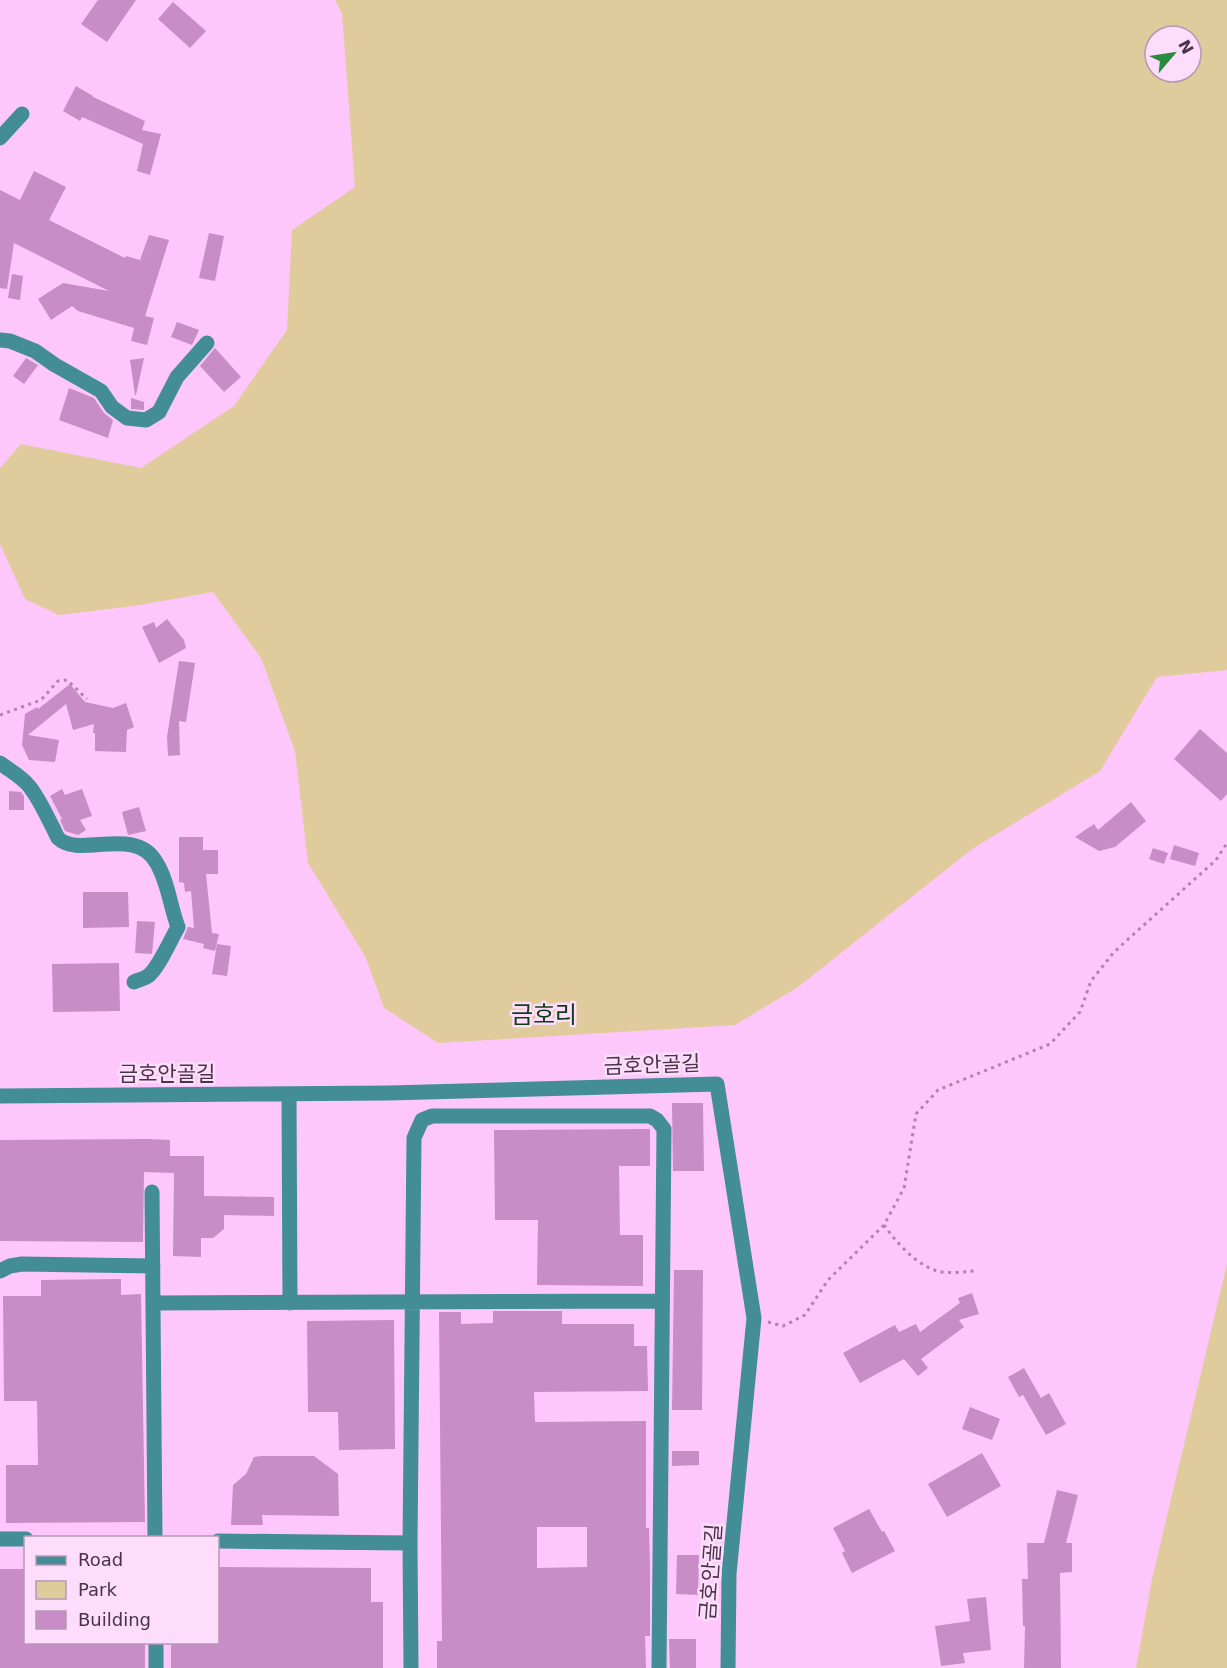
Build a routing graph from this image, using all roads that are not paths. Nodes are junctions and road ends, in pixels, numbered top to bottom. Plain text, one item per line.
1 (22, 114) dead end
2 (0, 138) edge
3 (0, 340) edge
4 (207, 343) dead end
5 (0, 763) edge
6 (134, 982) dead end
7 (289, 1094) junction
8 (0, 1096) edge
9 (152, 1192) dead end
10 (153, 1266) junction
11 (0, 1271) edge
12 (662, 1301) junction
13 (412, 1302) junction
14 (153, 1303) junction
15 (291, 1303) junction
16 (155, 1536) edge
17 (0, 1539) edge
18 (24, 1539) edge
19 (219, 1541) edge
20 (410, 1543) junction
21 (156, 1644) edge
22 (156, 1668) edge
23 (411, 1668) edge
24 (659, 1668) edge
25 (728, 1668) edge

1 - 2 street
3 - 4 street
5 - 6 street
7 - 8 street, 금호안골길
7 - 15 street
7 - 25 street, 금호안골길
9 - 10 street
10 - 11 street
10 - 14 street
12 - 13 street
12 - 13 street
12 - 24 street
13 - 15 street
13 - 20 street
14 - 15 street
14 - 16 street
17 - 18 street
19 - 20 street
20 - 23 street
21 - 22 street

